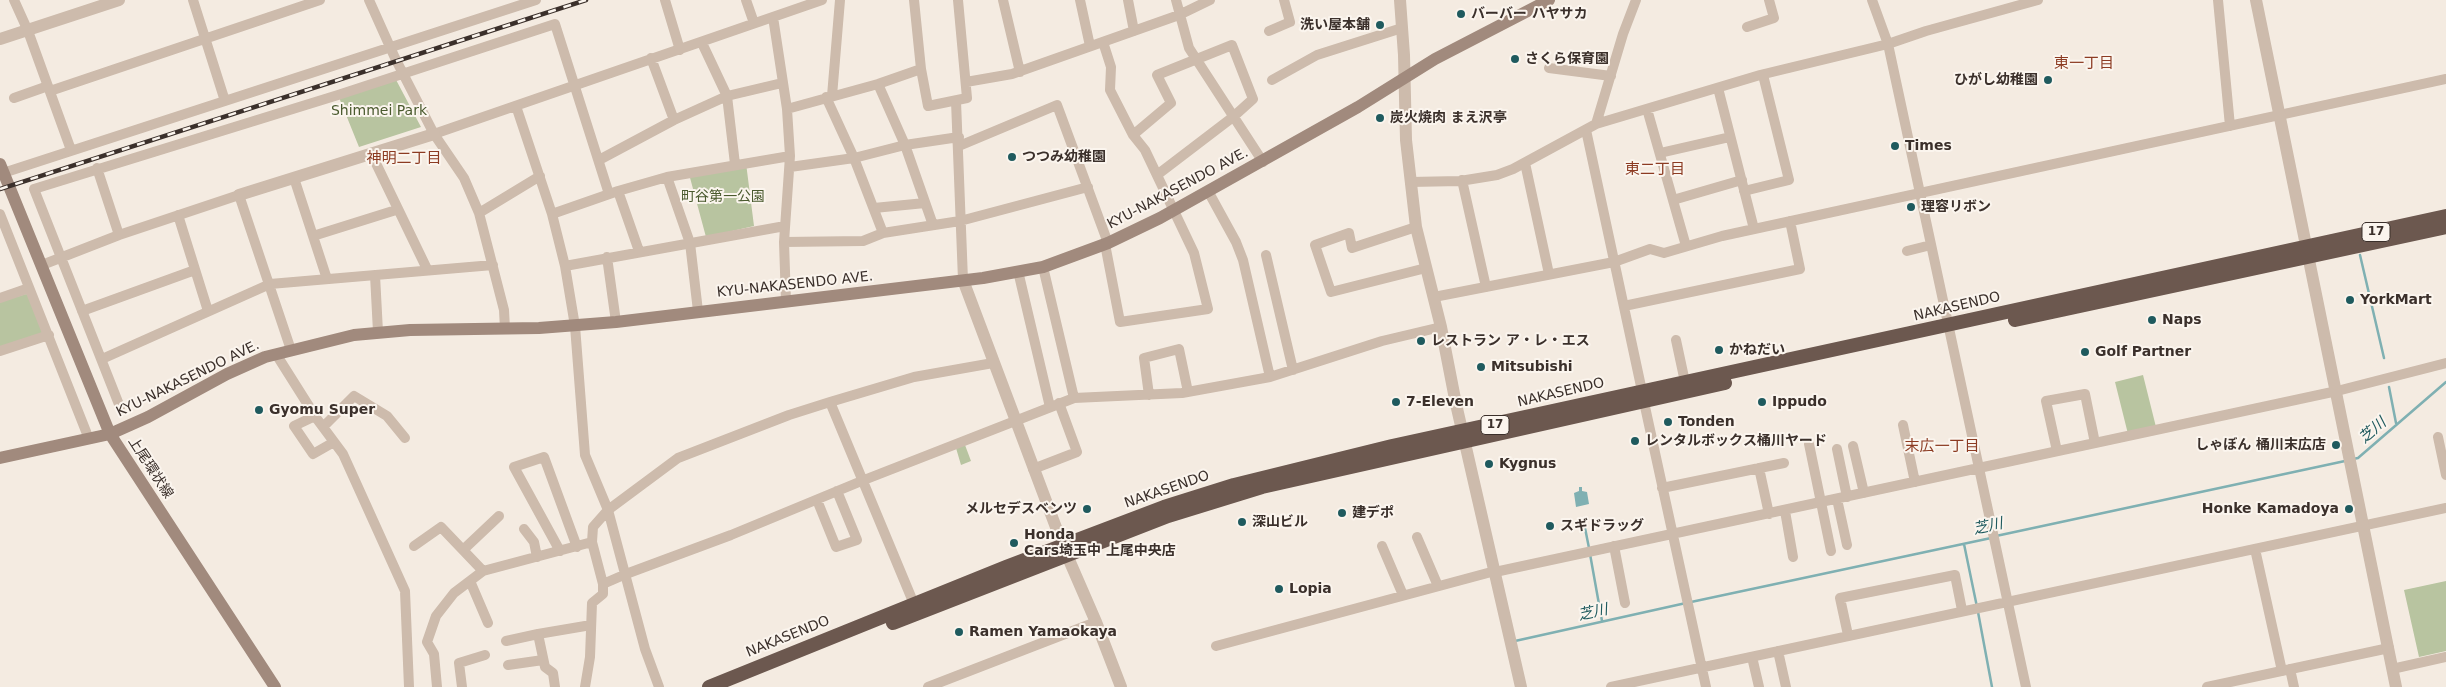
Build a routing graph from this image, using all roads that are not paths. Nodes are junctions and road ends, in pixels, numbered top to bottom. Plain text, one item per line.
1 (14, 0) edge
2 (119, 0) edge
3 (193, 0) edge
4 (320, 0) edge
5 (369, 0) edge
6 (536, 0) edge
7 (665, 0) edge
8 (746, 0) edge
9 (822, 0) edge
10 (840, 0) edge
11 (914, 0) edge
12 (958, 0) edge
13 (1003, 0) edge
14 (1080, 0) edge
15 (1128, 0) edge
16 (1176, 0) edge
17 (1210, 0) edge
18 (1284, 0) edge
19 (1400, 0) edge
20 (1549, 0) edge
21 (1636, 0) edge
22 (1769, 0) edge
23 (1872, 0) edge
24 (2038, 0) edge
25 (2218, 0) edge
26 (2256, 0) edge
27 (1533, 4) edge
28 (1180, 15) junction
29 (773, 17) junction
30 (754, 24) junction
31 (1747, 27) dead end
32 (1402, 28) junction
33 (28, 31) junction
34 (1134, 31) junction
35 (1269, 31) dead end
36 (206, 38) junction
37 (0, 39) edge
38 (1102, 42) junction
39 (702, 43) junction
40 (1888, 44) junction
41 (1090, 46) junction
42 (391, 48) junction
43 (680, 50) junction
44 (651, 58) junction
45 (1196, 60) junction
46 (1549, 68) dead end
47 (921, 69) junction
48 (1020, 72) junction
49 (403, 73) junction
50 (1763, 75) junction
51 (1611, 76) junction
52 (1405, 77) junction
53 (2446, 79) edge
54 (1272, 80) dead end
55 (966, 82) junction
56 (782, 83) junction
57 (878, 84) junction
58 (574, 87) junction
59 (49, 88) junction
60 (1718, 88) junction
61 (727, 96) junction
62 (829, 96) junction
63 (14, 98) dead end
64 (225, 101) junction
65 (956, 101) junction
66 (516, 106) junction
67 (787, 109) junction
68 (1647, 109) junction
69 (2279, 115) junction
70 (1234, 117) junction
71 (674, 120) junction
72 (1596, 124) junction
73 (2230, 126) junction
74 (1586, 130) junction
75 (434, 134) junction
76 (1132, 135) junction
77 (1730, 137) junction
78 (959, 142) junction
79 (905, 145) junction
80 (71, 150) junction
81 (371, 153) junction
82 (1660, 154) junction
83 (790, 156) junction
84 (854, 158) junction
85 (599, 160) junction
86 (1263, 162) junction
87 (1526, 163) junction
88 (735, 164) junction
89 (790, 167) junction
90 (97, 168) junction
91 (1, 170) edge
92 (1156, 175) junction
93 (540, 176) junction
94 (667, 177) junction
95 (294, 178) junction
96 (1462, 180) junction
97 (1742, 180) junction
98 (1410, 182) junction
99 (1088, 187) junction
100 (1208, 190) junction
101 (1744, 191) junction
102 (614, 192) junction
103 (1919, 193) junction
104 (239, 195) junction
105 (1673, 200) junction
106 (925, 203) junction
107 (874, 208) junction
108 (396, 210) junction
109 (1173, 210) junction
110 (479, 213) junction
111 (0, 214) edge
112 (552, 214) junction
113 (178, 215) junction
114 (2446, 216) edge
115 (960, 221) junction
116 (1790, 221) junction
117 (933, 224) junction
118 (785, 226) junction
119 (1416, 227) junction
120 (2446, 227) edge
121 (1754, 229) junction
122 (883, 233) junction
123 (119, 235) junction
124 (313, 236) junction
125 (784, 242) junction
126 (690, 243) junction
127 (1107, 243) junction
128 (1931, 245) junction
129 (1686, 246) junction
130 (639, 251) junction
131 (1907, 251) dead end
132 (2307, 252) junction
133 (1266, 255) dead end
134 (606, 257) junction
135 (60, 258) junction
136 (1614, 262) junction
137 (493, 264) junction
138 (42, 265) junction
139 (565, 266) junction
140 (1043, 267) junction
141 (1426, 268) junction
142 (427, 269) junction
143 (195, 270) junction
144 (1018, 271) junction
145 (1550, 274) junction
146 (375, 275) junction
147 (328, 279) junction
148 (963, 280) junction
149 (270, 284) junction
150 (1486, 287) junction
151 (29, 288) junction
152 (1434, 297) junction
153 (0, 298) edge
154 (786, 301) junction
155 (1624, 306) junction
156 (82, 311) junction
157 (208, 311) junction
158 (698, 311) junction
159 (616, 322) junction
160 (575, 326) junction
161 (1441, 327) junction
162 (505, 329) junction
163 (1949, 330) junction
164 (378, 332) junction
165 (49, 335) junction
166 (1676, 340) dead end
167 (291, 350) junction
168 (0, 352) edge
169 (276, 354) junction
170 (102, 359) junction
171 (993, 363) junction
172 (2446, 363) edge
173 (1293, 370) junction
174 (1270, 377) junction
175 (1685, 382) junction
176 (2337, 391) junction
177 (1188, 392) junction
178 (1149, 395) junction
179 (1643, 396) junction
180 (1074, 398) junction
181 (830, 402) junction
182 (1055, 405) junction
183 (120, 407) dead end
184 (315, 416) junction
185 (1014, 420) junction
186 (1903, 425) dead end
187 (324, 427) junction
188 (110, 434) junction
189 (1464, 437) junction
190 (2438, 437) dead end
191 (405, 438) dead end
192 (89, 439) junction
193 (334, 442) junction
194 (2095, 443) junction
195 (1809, 444) dead end
196 (1853, 446) dead end
197 (1837, 449) dead end
198 (2057, 451) junction
199 (0, 458) edge
200 (1784, 462) dead end
201 (1033, 468) junction
202 (1759, 468) junction
203 (1980, 468) junction
204 (2446, 476) edge
205 (864, 480) junction
206 (1916, 482) junction
207 (1662, 488) junction
208 (838, 491) junction
209 (1864, 493) junction
210 (1842, 498) junction
211 (817, 500) junction
212 (1821, 503) junction
213 (2446, 508) edge
214 (608, 510) junction
215 (1785, 510) junction
216 (1769, 514) junction
217 (498, 516) dead end
218 (2364, 525) junction
219 (524, 529) dead end
220 (1671, 533) junction
221 (1417, 537) dead end
222 (592, 542) junction
223 (1847, 545) dead end
224 (414, 546) dead end
225 (577, 546) junction
226 (1382, 546) dead end
227 (1614, 546) junction
228 (2255, 549) junction
229 (463, 550) junction
230 (1065, 550) junction
231 (560, 551) junction
232 (1831, 551) dead end
233 (537, 557) junction
234 (1793, 557) dead end
235 (483, 571) junction
236 (1495, 572) junction
237 (626, 574) junction
238 (470, 581) junction
239 (603, 584) junction
240 (1438, 586) junction
241 (1402, 595) junction
242 (2008, 601) junction
243 (1625, 603) dead end
244 (914, 604) junction
245 (1962, 610) junction
246 (1096, 622) junction
247 (488, 624) dead end
248 (591, 625) junction
249 (538, 634) junction
250 (1848, 635) junction
251 (506, 641) dead end
252 (1216, 646) dead end
253 (2389, 648) junction
254 (1778, 651) junction
255 (485, 655) dead end
256 (1752, 657) junction
257 (2446, 657) edge
258 (543, 660) junction
259 (508, 665) dead end
260 (1702, 669) junction
261 (2392, 669) junction
262 (2286, 670) junction
263 (275, 687) edge
264 (409, 687) edge
265 (437, 687) edge
266 (462, 687) edge
267 (555, 687) edge
268 (585, 687) edge
269 (659, 687) edge
270 (709, 687) edge
271 (734, 687) edge
272 (928, 687) edge
273 (1121, 687) edge
274 (1520, 687) edge
275 (1611, 687) edge
276 (1706, 687) edge
277 (1759, 687) edge
278 (1786, 687) edge
279 (2026, 687) edge
280 (2207, 687) edge
281 (2294, 687) edge
282 (2396, 687) edge

1 - 33 street
2 - 33 street
3 - 36 street
4 - 36 street
5 - 42 street
6 - 42 street
7 - 43 street
8 - 30 street
9 - 29 street
10 - 62 street
11 - 47 street
12 - 55 street
13 - 48 street
14 - 41 street
15 - 34 street
16 - 28 street
17 - 28 street
18 - 35 street
19 - 32 street
20 - 27 main road, KYU-NAKASENDO AVE.
21 - 51 street
22 - 31 street
23 - 40 street
24 - 40 street
25 - 73 street
26 - 69 street
27 - 52 main road, KYU-NAKASENDO AVE.
28 - 34 street
28 - 45 street
29 - 30 street
29 - 56 street
30 - 39 street
32 - 52 street
32 - 54 street
33 - 37 street
33 - 59 street
34 - 38 street
36 - 59 street
36 - 64 street
38 - 41 street
38 - 76 street
39 - 43 street
39 - 61 street
40 - 50 street
40 - 103 street
41 - 48 street
42 - 49 street
42 - 64 street
43 - 44 street
44 - 58 street
44 - 71 street
45 - 70 street
45 - 70 street
45 - 76 street
46 - 51 street
47 - 57 street
47 - 65 street
48 - 55 street
49 - 58 street
49 - 75 street
49 - 90 street
50 - 60 street
50 - 101 street
51 - 72 street
52 - 86 main road, KYU-NAKASENDO AVE.
52 - 98 street
53 - 69 street
55 - 65 street
56 - 61 street
56 - 67 street
57 - 62 street
57 - 79 street
58 - 66 street
58 - 85 street
59 - 63 street
59 - 80 street
60 - 68 street
60 - 77 street
61 - 71 street
61 - 88 street
62 - 67 street
62 - 84 street
64 - 80 street
65 - 78 street
66 - 75 street
66 - 93 street
67 - 83 street
68 - 72 street
68 - 82 street
69 - 73 street
69 - 132 street
70 - 86 street
70 - 92 street
71 - 85 street
72 - 74 street
73 - 103 street
74 - 87 street
74 - 136 street
75 - 81 street
75 - 110 street
76 - 92 street
77 - 82 street
77 - 97 street
78 - 79 street
78 - 99 street
78 - 115 street
79 - 84 street
79 - 106 street
80 - 91 street
81 - 95 street
81 - 108 street
82 - 105 street
83 - 88 street
83 - 89 street
84 - 89 street
84 - 107 street
85 - 102 street
86 - 100 main road, KYU-NAKASENDO AVE.
87 - 96 street
87 - 145 street
88 - 94 street
89 - 118 street
90 - 123 street
90 - 135 street
91 - 138 main road, 上尾環状線
92 - 109 street
93 - 110 street
93 - 112 street
94 - 102 street
94 - 126 street
95 - 104 street
95 - 124 street
96 - 98 street
96 - 150 street
97 - 101 street
97 - 105 street
98 - 119 street
99 - 115 street
99 - 127 street
100 - 109 main road, KYU-NAKASENDO AVE.
100 - 174 street
101 - 121 street
102 - 112 street
102 - 130 street
103 - 116 street
103 - 128 street
104 - 113 street
104 - 149 street
105 - 129 street
106 - 107 street
106 - 117 street
107 - 122 street
108 - 124 street
108 - 142 street
109 - 127 main road, KYU-NAKASENDO AVE.
109 - 127 street
110 - 137 street
111 - 151 street
112 - 139 street
113 - 123 street
113 - 143 street
114 - 132 highway, NAKASENDO / 17
115 - 117 street
115 - 148 street
116 - 121 street
116 - 155 street
117 - 122 street
118 - 125 street
118 - 126 street
119 - 141 street
119 - 141 street
120 - 132 highway, NAKASENDO / 17
121 - 129 street
122 - 125 street
123 - 135 street
124 - 147 street
125 - 154 street
126 - 130 street
126 - 158 street
127 - 140 main road, KYU-NAKASENDO AVE.
128 - 131 street
128 - 163 street
129 - 136 street
130 - 134 street
132 - 163 highway, NAKASENDO / 17
132 - 176 street
133 - 173 street
134 - 139 street
134 - 159 street
135 - 138 street
135 - 156 street
136 - 145 street
136 - 155 street
137 - 142 street
137 - 162 street
138 - 188 main road, 上尾環状線
139 - 160 street
140 - 144 main road, KYU-NAKASENDO AVE.
140 - 180 street
141 - 152 street
142 - 146 street
143 - 156 street
143 - 157 street
144 - 148 main road, KYU-NAKASENDO AVE.
144 - 182 street
145 - 150 street
146 - 147 street
146 - 164 street
147 - 149 street
148 - 154 main road, KYU-NAKASENDO AVE.
148 - 171 street
149 - 157 street
149 - 167 street
150 - 152 street
151 - 153 street
151 - 165 street
152 - 161 street
154 - 158 main road, KYU-NAKASENDO AVE.
155 - 179 street
156 - 170 street
157 - 170 street
158 - 159 main road, KYU-NAKASENDO AVE.
159 - 160 main road, KYU-NAKASENDO AVE.
160 - 162 main road, KYU-NAKASENDO AVE.
160 - 214 street
161 - 173 street
161 - 189 street
162 - 164 main road, KYU-NAKASENDO AVE.
163 - 175 highway, NAKASENDO / 17
163 - 179 highway, NAKASENDO / 17
163 - 203 street
164 - 167 main road, KYU-NAKASENDO AVE.
165 - 168 street
165 - 192 street
166 - 175 street
167 - 169 main road, KYU-NAKASENDO AVE.
169 - 184 street
169 - 188 main road, KYU-NAKASENDO AVE.
170 - 183 street
171 - 181 street
171 - 185 street
172 - 176 street
173 - 174 street
174 - 177 street
175 - 179 highway, NAKASENDO / 17
176 - 194 street
176 - 218 street
177 - 178 street
177 - 178 street
178 - 180 street
179 - 189 highway, NAKASENDO / 17
179 - 207 street
180 - 182 street
181 - 205 street
181 - 214 street
182 - 185 street
182 - 201 street
184 - 187 street
184 - 193 street
185 - 201 street
185 - 205 street
186 - 206 street
187 - 191 street
187 - 193 street
188 - 192 main road, KYU-NAKASENDO AVE.
188 - 263 main road, 上尾環状線
189 - 230 highway, NAKASENDO / 17
189 - 236 street
190 - 204 street
192 - 199 main road, KYU-NAKASENDO AVE.
193 - 264 street
194 - 198 street
194 - 198 street
195 - 212 street
196 - 209 street
197 - 210 street
198 - 203 street
200 - 202 street
201 - 230 street
202 - 207 street
202 - 216 street
203 - 206 street
203 - 242 street
205 - 208 street
205 - 244 street
206 - 209 street
207 - 220 street
208 - 211 street
208 - 211 street
209 - 210 street
210 - 212 street
210 - 223 street
211 - 237 street
212 - 215 street
212 - 232 street
213 - 218 street
214 - 222 street
214 - 237 street
215 - 216 street
215 - 234 street
216 - 220 street
217 - 229 street
218 - 228 street
218 - 253 street
219 - 233 street
220 - 227 street
220 - 260 street
221 - 240 street
222 - 225 street
222 - 239 street
224 - 229 street
225 - 231 street
225 - 231 street
226 - 241 street
227 - 236 street
227 - 243 street
228 - 242 street
228 - 262 street
229 - 235 street
230 - 244 highway, NAKASENDO / 17
230 - 246 street
230 - 271 highway, NAKASENDO / 17
231 - 233 street
233 - 235 street
235 - 238 street
236 - 240 street
236 - 274 street
237 - 239 street
237 - 269 street
238 - 247 street
238 - 265 street
239 - 248 street
240 - 241 street
241 - 252 street
242 - 245 street
242 - 279 street
244 - 270 highway, NAKASENDO / 17
245 - 250 street
245 - 250 street
246 - 272 street
246 - 273 street
248 - 249 street
248 - 268 street
249 - 251 street
249 - 258 street
250 - 254 street
253 - 261 street
253 - 262 street
254 - 256 street
254 - 278 street
255 - 266 street
256 - 260 street
256 - 277 street
257 - 261 street
258 - 259 street
258 - 267 street
260 - 275 street
260 - 276 street
261 - 282 street
262 - 280 street
262 - 281 street

